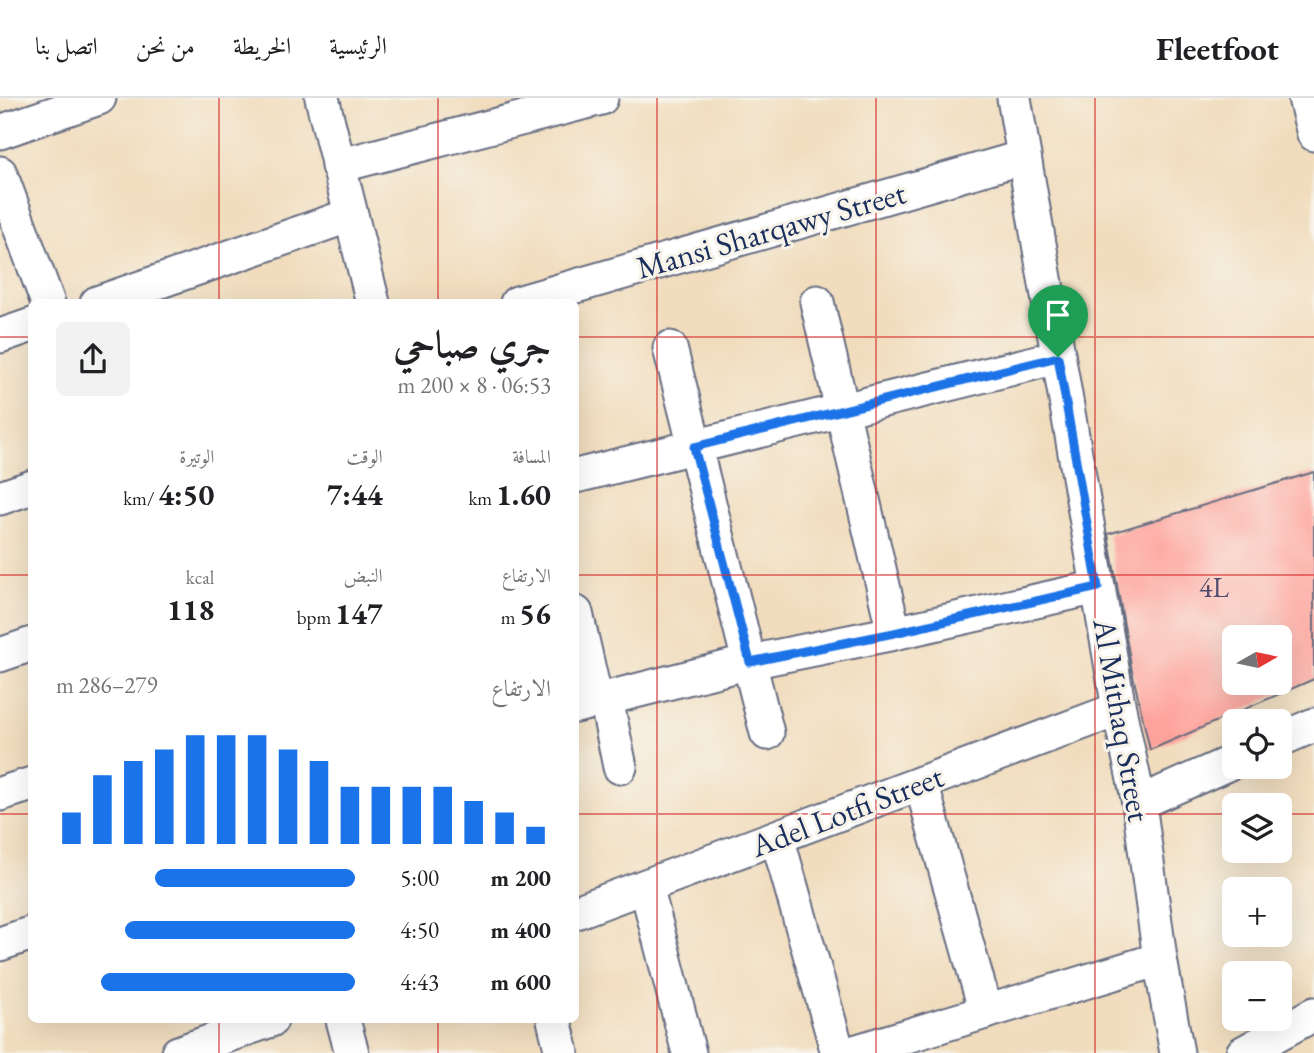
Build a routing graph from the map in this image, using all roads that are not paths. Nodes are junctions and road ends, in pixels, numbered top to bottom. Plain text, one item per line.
1 (99, 98) edge
2 (322, 98) edge
3 (601, 98) edge
4 (1014, 98) edge
5 (1305, 98) edge
6 (0, 132) edge
7 (1314, 134) edge
8 (1024, 158) junction
9 (338, 166) junction
10 (0, 173) edge
11 (351, 215) junction
12 (47, 299) edge
13 (109, 299) edge
14 (372, 299) edge
15 (531, 299) edge
16 (817, 302) dead end
17 (28, 326) edge
18 (0, 336) edge
19 (670, 348) dead end
20 (1058, 357) junction
21 (843, 411) junction
22 (694, 447) junction
23 (579, 476) edge
24 (28, 488) edge
25 (0, 498) edge
26 (1098, 587) junction
27 (579, 630) edge
28 (894, 633) junction
29 (28, 645) edge
30 (0, 655) edge
31 (750, 662) junction
32 (592, 702) edge
33 (1119, 709) junction
34 (1314, 725) edge
35 (767, 733) dead end
36 (1292, 734) edge
37 (1222, 766) edge
38 (620, 767) dead end
39 (921, 783) junction
40 (28, 785) edge
41 (0, 794) edge
42 (1139, 803) junction
43 (777, 837) junction
44 (646, 886) junction
45 (579, 911) edge
46 (28, 934) edge
47 (0, 944) edge
48 (1160, 959) junction
49 (986, 1012) junction
50 (1314, 1014) edge
51 (265, 1023) edge
52 (344, 1023) edge
53 (555, 1023) edge
54 (219, 1046) edge
55 (178, 1053) edge
56 (352, 1053) edge
57 (562, 1053) edge
58 (689, 1053) edge
59 (838, 1053) edge
60 (851, 1053) edge
61 (1177, 1053) edge
62 (1243, 1053) edge

1 - 6 street
2 - 9 street
3 - 9 street
4 - 8 street, Al Mithaq Street
5 - 7 street
8 - 15 street, Mansi Sharqawy Street
8 - 20 street, Al Mithaq Street
9 - 11 street
10 - 12 street
11 - 13 street
11 - 14 street
16 - 21 street
17 - 18 street
19 - 22 street
20 - 21 street
20 - 26 street, Al Mithaq Street
21 - 22 street
21 - 28 street
22 - 23 street
22 - 31 street
24 - 25 street
26 - 28 street
26 - 33 street, Al Mithaq Street
27 - 32 street
28 - 31 street
29 - 30 street
31 - 32 street
31 - 35 street
32 - 38 street
33 - 39 street, Adel Lotfi Street
33 - 42 street, Al Mithaq Street
34 - 36 street
37 - 42 street
39 - 43 street, Adel Lotfi Street
39 - 49 street
40 - 41 street
42 - 48 street, Al Mithaq Street
43 - 44 street, Adel Lotfi Street
43 - 59 street
44 - 45 street, Adel Lotfi Street
44 - 58 street
46 - 47 street
48 - 49 street
48 - 61 street, Al Mithaq Street
49 - 60 street
50 - 62 street
51 - 54 street
52 - 56 street
53 - 57 street
54 - 55 street

